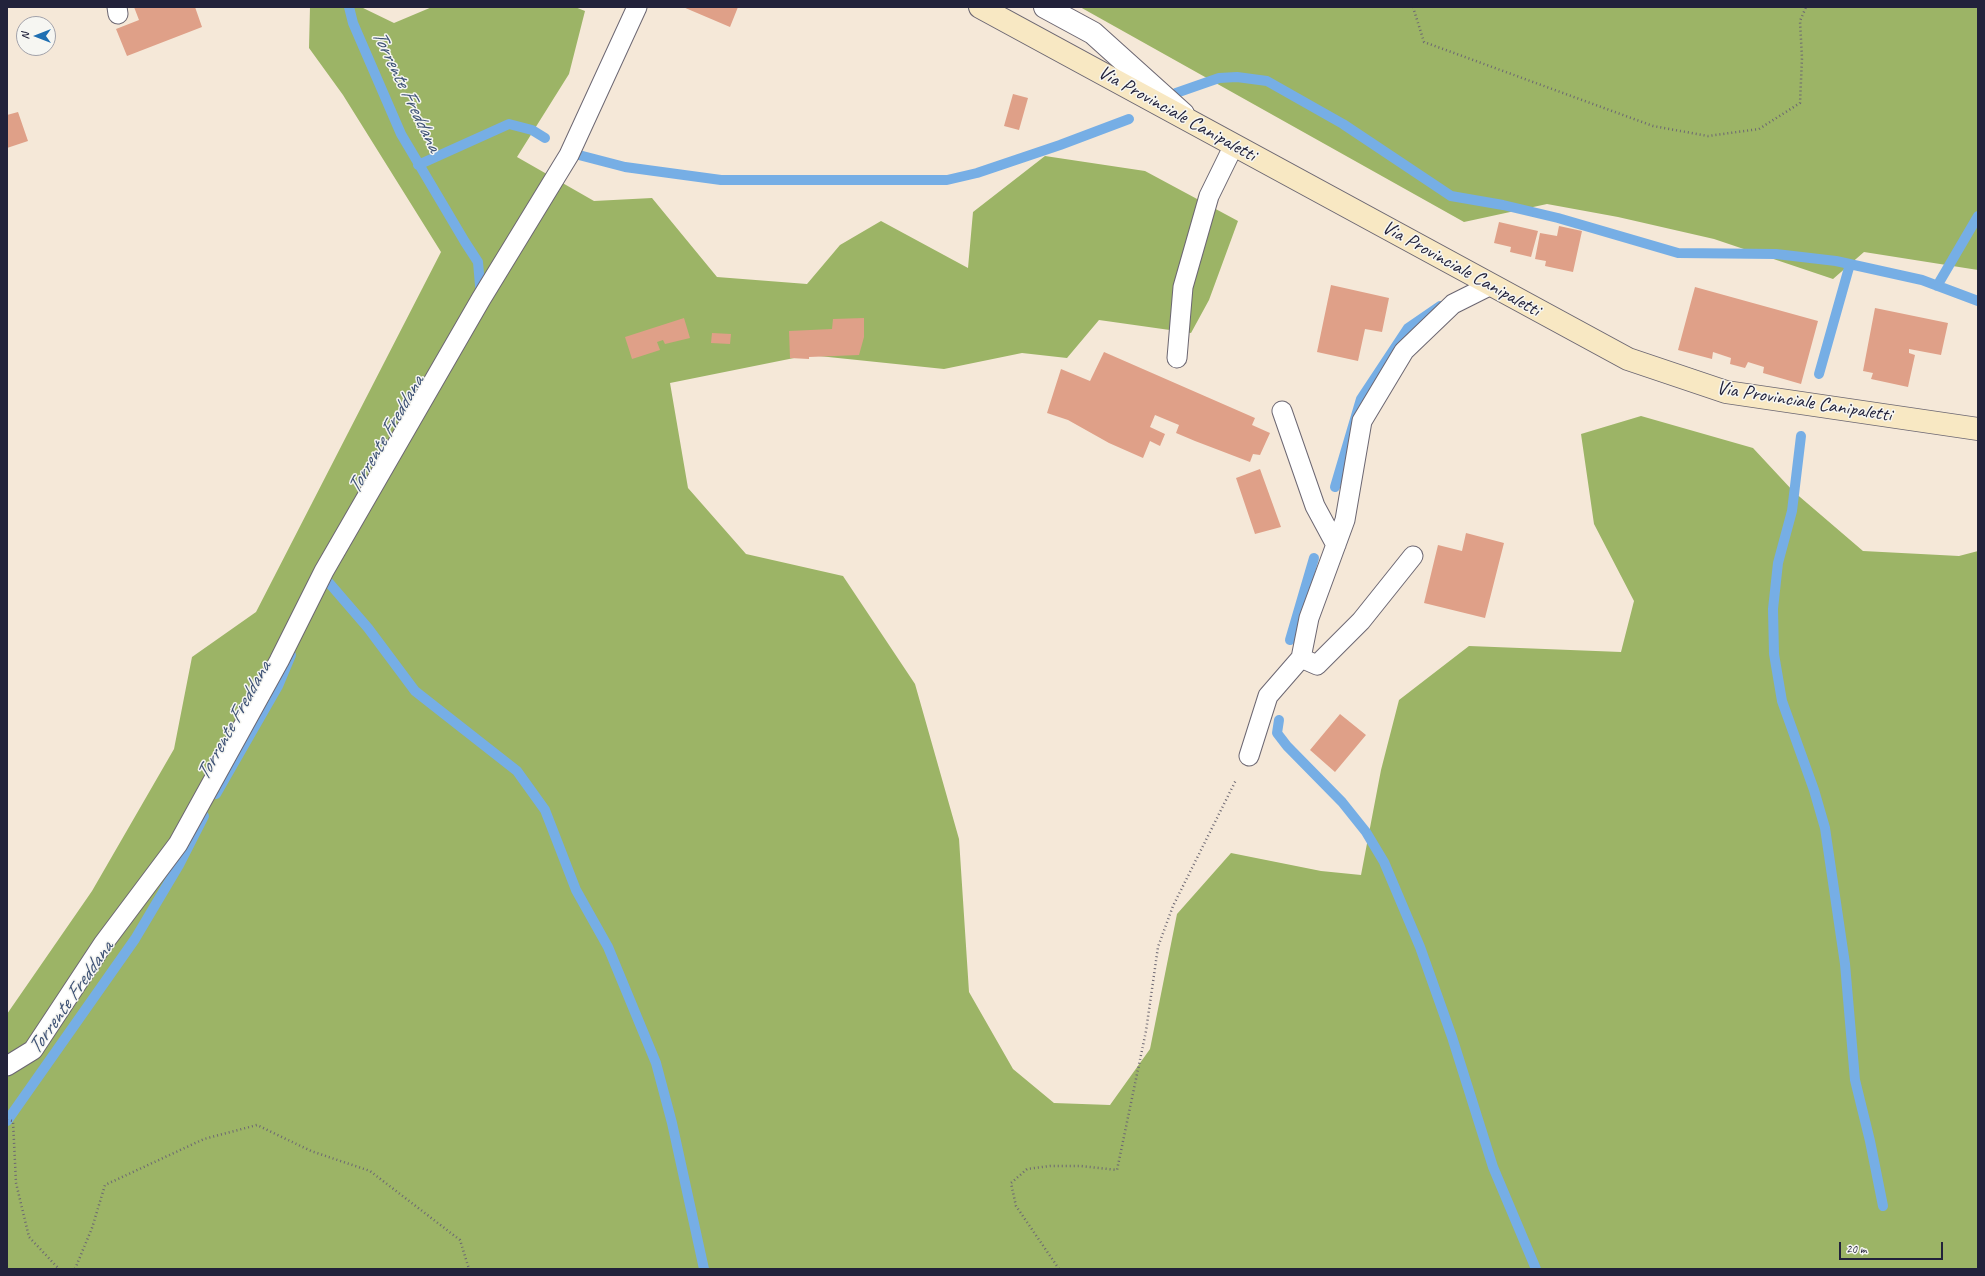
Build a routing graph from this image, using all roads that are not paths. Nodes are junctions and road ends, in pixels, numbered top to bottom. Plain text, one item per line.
1 (637, 7) edge
2 (980, 7) edge
3 (1045, 7) edge
4 (1191, 122) junction
5 (1234, 145) junction
6 (1491, 285) junction
7 (1177, 358) dead end
8 (1282, 411) dead end
9 (1978, 429) edge
10 (1336, 545) junction
11 (1414, 556) dead end
12 (1301, 658) junction
13 (1249, 756) road end
14 (7, 1066) edge

1 - 14 lane
2 - 4 main road, Via Provinciale Canipaletti
3 - 4 street
4 - 5 main road, Via Provinciale Canipaletti
5 - 6 main road, Via Provinciale Canipaletti
5 - 7 lane
6 - 9 main road, Via Provinciale Canipaletti
6 - 10 lane
8 - 10 lane
10 - 12 lane
11 - 12 lane
12 - 13 lane

